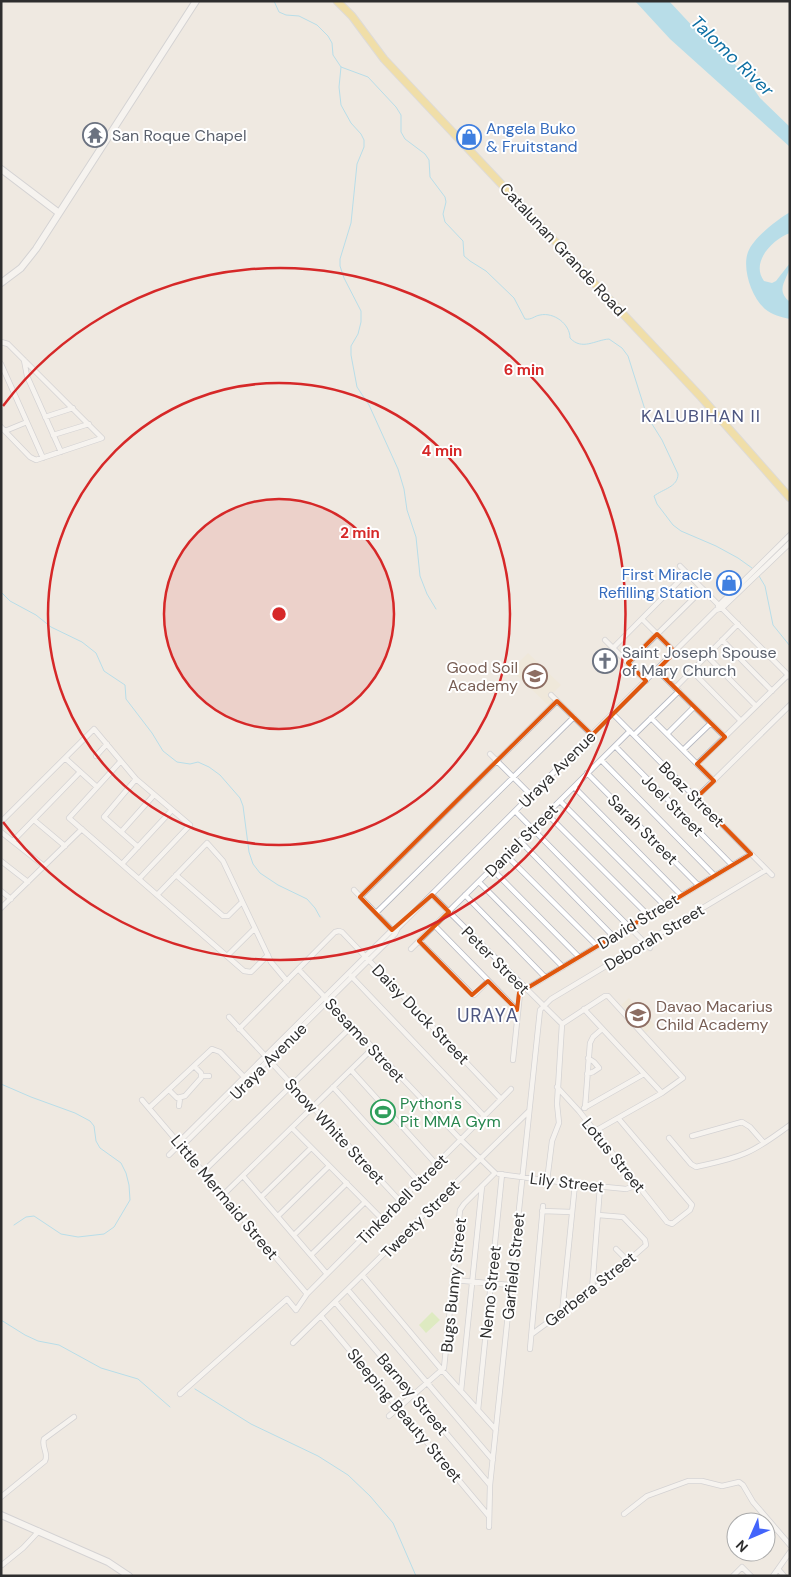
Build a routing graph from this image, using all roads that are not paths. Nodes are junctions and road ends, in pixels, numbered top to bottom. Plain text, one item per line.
1 (196, 1) edge
2 (337, 1) edge
3 (1, 169) edge
4 (59, 213) junction
5 (1, 283) edge
6 (1, 342) edge
7 (24, 360) junction
8 (1, 364) edge
9 (73, 408) junction
10 (45, 417) junction
11 (27, 422) junction
12 (89, 424) junction
13 (1, 427) edge
14 (5, 431) junction
15 (53, 435) junction
16 (61, 452) junction
17 (43, 458) junction
18 (790, 498) edge
19 (790, 535) edge
20 (790, 543) edge
21 (770, 558) junction
22 (680, 566) dead end
23 (687, 573) junction
24 (703, 589) junction
25 (719, 607) junction
26 (642, 619) junction
27 (738, 624) junction
28 (657, 634) junction
29 (605, 640) dead end
30 (722, 640) junction
31 (613, 648) junction
32 (675, 652) junction
33 (707, 656) junction
34 (628, 663) junction
35 (657, 670) junction
36 (692, 671) junction
37 (789, 676) edge
38 (646, 681) junction
39 (677, 690) junction
40 (772, 691) junction
41 (551, 695) dead end
42 (557, 701) junction
43 (790, 705) edge
44 (756, 706) junction
45 (694, 707) junction
46 (613, 714) junction
47 (574, 717) junction
48 (652, 718) junction
49 (741, 721) junction
50 (711, 723) junction
51 (630, 731) junction
52 (592, 734) junction
53 (667, 734) junction
54 (634, 735) junction
55 (725, 737) junction
56 (107, 744) junction
57 (615, 746) junction
58 (683, 750) junction
59 (490, 754) dead end
60 (96, 756) dead end
61 (65, 758) junction
62 (601, 760) junction
63 (497, 761) junction
64 (120, 762) junction
65 (697, 764) junction
66 (80, 772) junction
67 (587, 774) junction
68 (513, 777) junction
69 (136, 779) junction
70 (714, 781) junction
71 (98, 787) junction
72 (574, 787) junction
73 (154, 794) junction
74 (531, 795) junction
75 (696, 798) junction
76 (560, 801) junction
77 (172, 810) junction
78 (515, 811) junction
79 (547, 814) junction
80 (34, 820) junction
81 (1, 822) edge
82 (532, 828) junction
83 (82, 829) junction
84 (1, 832) edge
85 (121, 832) junction
86 (13, 841) junction
87 (520, 841) junction
88 (65, 846) junction
89 (138, 847) junction
90 (750, 854) junction
91 (506, 855) junction
92 (1, 861) edge
93 (122, 864) junction
94 (732, 865) junction
95 (44, 866) junction
96 (492, 868) junction
97 (766, 870) junction
98 (176, 875) junction
99 (714, 875) junction
100 (772, 875) dead end
101 (139, 879) junction
102 (28, 882) junction
103 (479, 882) junction
104 (698, 885) junction
105 (354, 890) dead end
106 (1, 891) edge
107 (432, 894) junction
108 (157, 895) junction
109 (465, 895) junction
110 (681, 895) junction
111 (360, 897) junction
112 (11, 898) junction
113 (242, 902) junction
114 (664, 906) junction
115 (1, 908) edge
116 (449, 912) junction
117 (376, 913) junction
118 (648, 915) junction
119 (435, 926) junction
120 (629, 926) junction
121 (255, 928) junction
122 (393, 932) junction
123 (613, 936) junction
124 (419, 941) junction
125 (645, 943) junction
126 (597, 946) junction
127 (650, 948) dead end
128 (412, 949) dead end
129 (268, 955) junction
130 (227, 956) junction
131 (579, 957) junction
132 (367, 958) junction
133 (563, 967) junction
134 (299, 970) junction
135 (350, 975) junction
136 (545, 977) junction
137 (287, 981) junction
138 (488, 981) junction
139 (520, 984) junction
140 (526, 989) junction
141 (327, 999) junction
142 (542, 1006) junction
143 (584, 1009) junction
144 (518, 1010) junction
145 (229, 1017) dead end
146 (562, 1024) junction
147 (352, 1026) junction
148 (239, 1028) junction
149 (602, 1028) junction
150 (373, 1048) junction
151 (267, 1058) junction
152 (588, 1058) junction
153 (513, 1060) dead end
154 (194, 1066) junction
155 (351, 1070) junction
156 (587, 1074) junction
157 (644, 1074) junction
158 (202, 1076) junction
159 (209, 1076) dead end
160 (246, 1079) junction
161 (292, 1085) junction
162 (333, 1087) junction
163 (557, 1087) junction
164 (511, 1089) dead end
165 (168, 1090) junction
166 (662, 1093) junction
167 (180, 1098) junction
168 (501, 1099) junction
169 (142, 1100) dead end
170 (179, 1106) dead end
171 (313, 1107) junction
172 (149, 1108) junction
173 (585, 1108) junction
174 (529, 1111) junction
175 (580, 1112) junction
176 (484, 1116) junction
177 (618, 1118) junction
178 (790, 1125) edge
179 (292, 1128) junction
180 (595, 1131) junction
181 (692, 1136) dead end
182 (669, 1138) dead end
183 (461, 1140) junction
184 (764, 1143) junction
185 (179, 1145) junction
186 (311, 1148) junction
187 (169, 1155) dead end
188 (480, 1159) junction
189 (436, 1164) junction
190 (329, 1166) junction
191 (203, 1172) junction
192 (495, 1174) junction
193 (502, 1174) junction
194 (243, 1176) junction
195 (522, 1177) junction
196 (547, 1181) junction
197 (419, 1182) junction
198 (347, 1184) junction
199 (574, 1184) junction
200 (638, 1185) junction
201 (482, 1186) junction
202 (600, 1186) junction
203 (222, 1196) junction
204 (261, 1197) junction
205 (400, 1201) junction
206 (365, 1202) junction
207 (572, 1212) junction
208 (598, 1215) junction
209 (278, 1216) junction
210 (382, 1219) junction
211 (294, 1235) junction
212 (616, 1249) dead end
213 (311, 1255) junction
214 (628, 1261) junction
215 (327, 1274) junction
216 (363, 1276) junction
217 (453, 1280) junction
218 (472, 1281) junction
219 (491, 1283) junction
220 (511, 1285) junction
221 (348, 1290) junction
222 (592, 1290) junction
223 (308, 1294) junction
224 (335, 1302) junction
225 (562, 1313) junction
226 (321, 1316) junction
227 (532, 1334) junction
228 (294, 1343) dead end
229 (530, 1348) dead end
230 (442, 1370) junction
231 (427, 1383) junction
232 (461, 1391) junction
233 (180, 1394) dead end
234 (414, 1395) junction
235 (398, 1408) junction
236 (478, 1410) junction
237 (389, 1416) dead end
238 (74, 1417) dead end
239 (496, 1430) junction
240 (493, 1460) junction
241 (490, 1485) junction
242 (1, 1497) edge
243 (624, 1514) dead end
244 (1, 1515) edge
245 (488, 1515) junction
246 (488, 1527) dead end
247 (39, 1531) junction
248 (790, 1545) edge
249 (790, 1552) edge
250 (2, 1565) edge
251 (778, 1569) junction
252 (129, 1576) edge
253 (733, 1576) edge
254 (751, 1576) edge
255 (773, 1576) edge
256 (784, 1576) edge

1 - 4 main road
2 - 18 main road, Catalunan Grande Road
3 - 4 main road
4 - 5 main road
6 - 7 street
7 - 9 street
7 - 10 street
8 - 11 street
9 - 10 street
9 - 12 street
10 - 15 street
11 - 14 street
11 - 17 street
12 - 15 street
12 - 16 street
13 - 14 street
14 - 17 street
15 - 16 street
16 - 17 street
19 - 21 street, Uraya Avenue
20 - 21 street, Uraya Avenue
21 - 25 street, Uraya Avenue
22 - 23 street
23 - 24 street
23 - 26 street
24 - 25 street
24 - 28 street
25 - 27 street
25 - 32 street, Uraya Avenue
26 - 28 street
26 - 31 street
27 - 30 street
27 - 37 street
28 - 32 street
28 - 34 street
29 - 31 street
30 - 33 street
30 - 40 street
31 - 34 street
32 - 35 street, Uraya Avenue
33 - 36 street
33 - 44 street
34 - 38 street
35 - 38 street, Uraya Avenue
35 - 39 street
36 - 39 street
36 - 49 street
37 - 40 street
38 - 46 street, Uraya Avenue
39 - 45 street
39 - 48 street
40 - 44 street
41 - 42 street
42 - 47 street
42 - 63 street
43 - 70 street
44 - 49 street
45 - 50 street
45 - 53 street
46 - 51 street, Boaz Street
46 - 52 street, Uraya Avenue
47 - 52 street
47 - 68 street
48 - 53 street
48 - 54 street
49 - 55 street
50 - 55 street
50 - 58 street
51 - 54 street, Boaz Street
51 - 57 street, Daniel Street
52 - 74 street, Uraya Avenue
53 - 58 street
54 - 75 street, Boaz Street
55 - 65 street
56 - 60 street
56 - 61 street
56 - 64 street
57 - 62 street, Daniel Street
57 - 94 street, Joel Street
58 - 65 street
59 - 63 street
61 - 66 street
61 - 81 street
62 - 67 street, Daniel Street
62 - 99 street
63 - 68 street
63 - 111 street
64 - 69 street
64 - 71 street
65 - 70 street
66 - 71 street
66 - 80 street
67 - 72 street, Daniel Street
67 - 104 street, Sarah Street
68 - 74 street
68 - 117 street
69 - 73 street
69 - 85 street
70 - 75 street
71 - 83 street
72 - 76 street, Daniel Street
72 - 110 street
73 - 77 street
73 - 85 street
74 - 78 street, Uraya Avenue
75 - 90 street, Boaz Street
76 - 79 street, Daniel Street
76 - 114 street
77 - 89 street
77 - 101 street
78 - 82 street
78 - 107 street, Uraya Avenue
79 - 82 street, Daniel Street
79 - 118 street
80 - 86 street
80 - 88 street
82 - 87 street, Daniel Street
82 - 120 street
83 - 88 street
83 - 93 street
84 - 86 street
85 - 89 street
86 - 95 street
87 - 91 street, Daniel Street
87 - 123 street
88 - 95 street
89 - 93 street
90 - 94 street, David Street
90 - 97 street, Boaz Street
91 - 96 street, Daniel Street
91 - 126 street
92 - 102 street
93 - 101 street
94 - 99 street, David Street
95 - 102 street
96 - 103 street, Daniel Street
96 - 131 street
97 - 100 street, Boaz Street
97 - 125 street, Deborah Street
98 - 108 street
98 - 113 street
98 - 113 street
99 - 104 street, David Street
101 - 108 street
102 - 112 street
103 - 109 street, Daniel Street
103 - 133 street
104 - 110 street, David Street
105 - 111 street
106 - 112 street
107 - 116 street, Peter Street
107 - 122 street, Uraya Avenue
108 - 130 street
109 - 116 street, Daniel Street
109 - 136 street
110 - 114 street, David Street
111 - 117 street
112 - 115 street
113 - 121 street
114 - 118 street, David Street
116 - 119 street, Daniel Street
116 - 139 street, Peter Street
117 - 122 street
118 - 120 street, David Street
119 - 124 street, Daniel Street
119 - 138 street
120 - 123 street, David Street
120 - 125 street
121 - 129 street
121 - 130 street
122 - 132 street, Uraya Avenue
123 - 126 street, David Street
124 - 128 street, Daniel Street
124 - 138 street
125 - 127 street
125 - 142 street, Deborah Street
126 - 131 street, David Street
129 - 130 street
129 - 137 street
131 - 133 street, David Street
132 - 134 street, Daisy Duck Street
132 - 135 street, Uraya Avenue
132 - 168 street, Daisy Duck Street
133 - 136 street, David Street
134 - 137 street
134 - 141 street, Sesame Street
135 - 141 street, Uraya Avenue
135 - 176 street, Daisy Duck Street
136 - 140 street, David Street
137 - 148 street
138 - 144 street
139 - 140 street, Peter Street
139 - 144 street
140 - 142 street, Peter Street
141 - 147 street, Sesame Street
141 - 151 street, Uraya Avenue
142 - 146 street, Peter Street
142 - 174 street, Garfield Street
143 - 146 street
143 - 149 street
143 - 166 street
144 - 153 street
145 - 148 street, Snow White Street
146 - 163 street
147 - 150 street, Sesame Street
147 - 161 street
148 - 151 street, Snow White Street
149 - 152 street
149 - 157 street
150 - 155 street
150 - 183 street, Sesame Street
151 - 160 street, Uraya Avenue
151 - 161 street, Snow White Street
152 - 156 street
152 - 156 street
154 - 158 street
154 - 160 street
154 - 165 street
155 - 162 street
155 - 189 street
156 - 173 street
157 - 166 street
157 - 173 street
158 - 159 street
158 - 167 street
160 - 185 street, Uraya Avenue
161 - 171 street, Snow White Street
161 - 191 street
162 - 171 street
162 - 197 street
163 - 175 street, Lotus Street
163 - 196 street
164 - 168 street, Tinkerbell Street
165 - 167 street
165 - 172 street
166 - 177 street
167 - 170 street
168 - 176 street, Tinkerbell Street
169 - 172 street, Little Mermaid Street
171 - 179 street
171 - 205 street, Snow White Street
172 - 185 street, Little Mermaid Street
173 - 175 street
174 - 188 street, Tweety Street
174 - 195 street, Garfield Street
175 - 180 street, Lotus Street
176 - 183 street, Tinkerbell Street
177 - 180 street
177 - 200 street, Lotus Street
178 - 184 street
179 - 186 street
179 - 194 street
180 - 200 street, Lotus Street
181 - 184 street
182 - 184 street
183 - 188 street, Sesame Street
183 - 189 street, Tinkerbell Street
185 - 187 street, Uraya Avenue
185 - 191 street, Little Mermaid Street
186 - 190 street
186 - 204 street
188 - 192 street, Sesame Street
188 - 216 street, Tweety Street
189 - 197 street, Tinkerbell Street
190 - 198 street
190 - 209 street
191 - 203 street, Little Mermaid Street
192 - 193 street, Lily Street
192 - 201 street, Bugs Bunny Street
193 - 195 street, Lily Street
193 - 219 street, Nemo Street
194 - 203 street
194 - 204 street
195 - 196 street, Lily Street
195 - 220 street, Garfield Street
196 - 199 street, Lily Street
197 - 205 street, Tinkerbell Street
198 - 206 street
198 - 211 street
199 - 202 street, Lily Street
199 - 207 street
200 - 202 street, Lily Street
201 - 217 street, Bugs Bunny Street
201 - 218 street
202 - 208 street
203 - 223 street, Little Mermaid Street
204 - 209 street
205 - 210 street, Tinkerbell Street
206 - 210 street
206 - 213 street
207 - 225 street
207 - 227 street
208 - 214 street, Gerbera Street
208 - 222 street
209 - 211 street
210 - 215 street, Tinkerbell Street
211 - 213 street
212 - 214 street
213 - 215 street
214 - 222 street, Gerbera Street
215 - 223 street, Tinkerbell Street
216 - 221 street, Tweety Street
216 - 230 street
217 - 218 street
217 - 230 street, Bugs Bunny Street
218 - 219 street
218 - 232 street
219 - 220 street
219 - 236 street, Nemo Street
220 - 239 street, Garfield Street
221 - 224 street, Tweety Street
221 - 231 street
222 - 225 street, Gerbera Street
223 - 233 street, Tinkerbell Street
224 - 226 street, Tweety Street
224 - 234 street, Barney Street
225 - 227 street, Gerbera Street
226 - 228 street, Tweety Street
226 - 235 street, Sleeping Beauty Street
227 - 229 street
230 - 231 street, Bugs Bunny Street
230 - 232 street
231 - 234 street, Bugs Bunny Street
231 - 240 street
232 - 236 street
234 - 235 street, Bugs Bunny Street
234 - 241 street, Barney Street
235 - 237 street, Bugs Bunny Street
235 - 245 street, Sleeping Beauty Street
236 - 239 street
238 - 242 street
239 - 240 street, Garfield Street
240 - 241 street, Garfield Street
241 - 245 street, Garfield Street
243 - 248 street
244 - 247 main road
245 - 246 street, Garfield Street
247 - 250 street
247 - 252 main road
249 - 251 street
251 - 255 street
251 - 256 street
253 - 254 street

